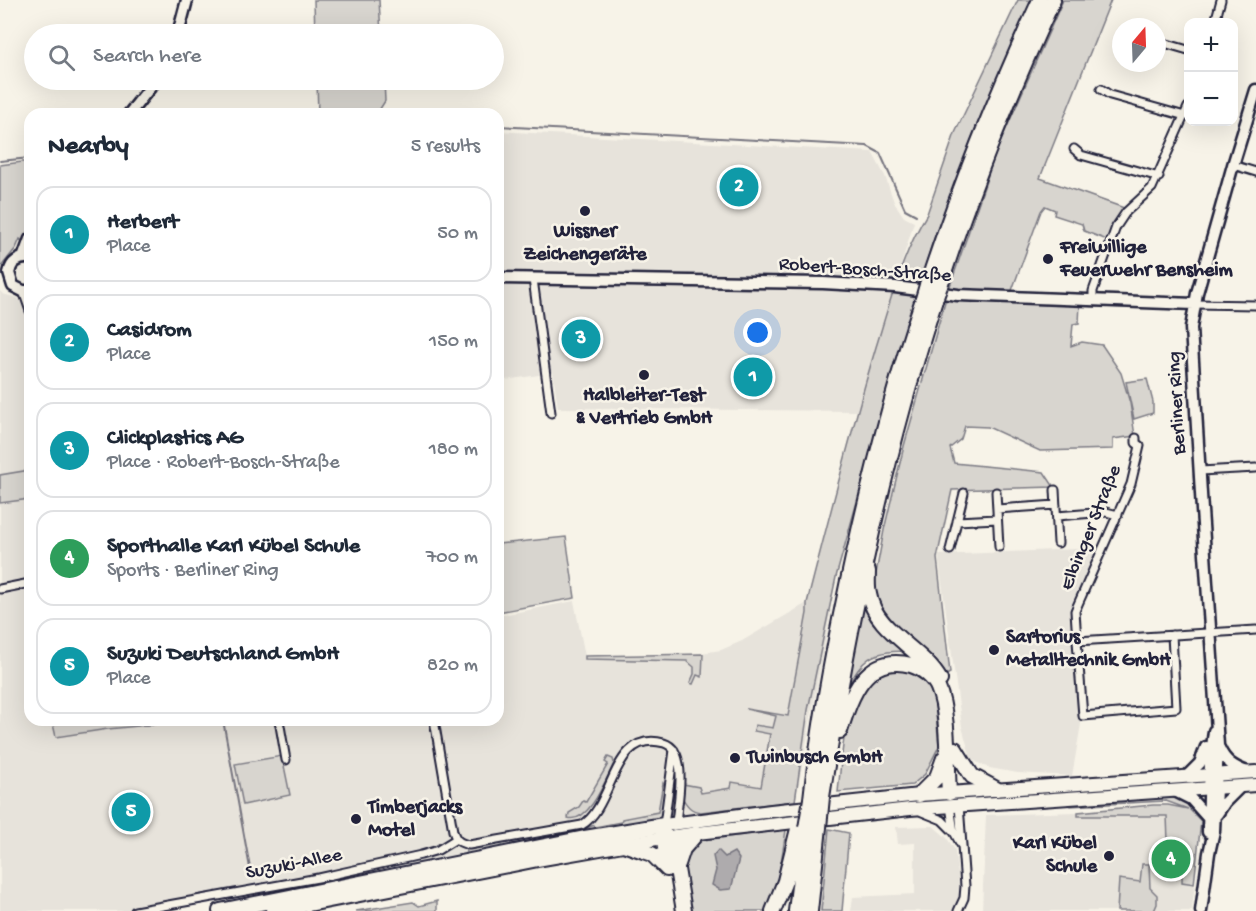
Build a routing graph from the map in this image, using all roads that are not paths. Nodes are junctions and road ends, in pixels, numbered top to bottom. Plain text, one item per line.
1 (187, 0) edge
2 (1040, 0) edge
3 (1053, 0) edge
4 (1221, 0) edge
5 (1216, 18) edge
6 (181, 24) edge
7 (1166, 44) edge
8 (1184, 49) edge
9 (1101, 89) dead end
10 (148, 90) edge
11 (1256, 90) edge
12 (1253, 107) edge
13 (134, 108) edge
14 (1184, 116) edge
15 (1184, 118) edge
16 (1074, 149) dead end
17 (1233, 165) junction
18 (1256, 172) edge
19 (1159, 177) junction
20 (24, 259) edge
21 (504, 278) edge
22 (533, 279) junction
23 (13, 285) edge
24 (934, 285) junction
25 (929, 300) junction
26 (1093, 300) junction
27 (24, 302) edge
28 (1194, 304) junction
29 (1256, 305) edge
30 (551, 413) dead end
31 (1136, 438) dead end
32 (1256, 468) edge
33 (1200, 471) junction
34 (1055, 490) dead end
35 (996, 492) dead end
36 (964, 493) dead end
37 (1056, 505) junction
38 (997, 509) junction
39 (1118, 515) junction
40 (1056, 516) junction
41 (997, 519) junction
42 (957, 521) junction
43 (1058, 543) dead end
44 (999, 547) dead end
45 (950, 550) dead end
46 (867, 551) junction
47 (24, 584) edge
48 (0, 589) edge
49 (1256, 630) edge
50 (1210, 633) junction
51 (1172, 635) junction
52 (1077, 641) junction
53 (1216, 721) junction
54 (280, 726) edge
55 (435, 726) edge
56 (1218, 745) junction
57 (951, 748) junction
58 (674, 750) junction
59 (829, 751) junction
60 (286, 760) dead end
61 (1254, 777) edge
62 (1185, 778) junction
63 (1213, 782) junction
64 (1240, 787) junction
65 (996, 789) junction
66 (1174, 791) junction
67 (919, 795) junction
68 (812, 799) junction
69 (954, 799) junction
70 (910, 809) junction
71 (1212, 818) junction
72 (807, 828) junction
73 (670, 831) junction
74 (954, 832) junction
75 (696, 833) junction
76 (456, 839) junction
77 (622, 844) junction
78 (962, 847) junction
79 (672, 869) junction
80 (135, 911) edge
81 (220, 911) edge
82 (273, 911) edge
83 (675, 911) edge
84 (684, 911) edge
85 (773, 911) edge
86 (796, 911) edge
87 (810, 911) edge
88 (958, 911) edge
89 (1201, 911) edge

1 - 6 street
2 - 24 highway
3 - 24 highway
4 - 5 street
7 - 8 street
9 - 14 street
10 - 13 street
11 - 12 street, Berliner Ring
12 - 17 street, Berliner Ring
15 - 19 street
16 - 19 street
17 - 18 street
17 - 28 street, Berliner Ring
19 - 26 street
20 - 23 street
21 - 22 street, Robert-Bosch-Straße
22 - 26 street, Robert-Bosch-Straße
22 - 30 street
23 - 27 street
24 - 25 highway, bridge
25 - 46 highway
25 - 68 highway
26 - 28 street, Robert-Bosch-Straße
28 - 29 street
28 - 33 street, Berliner Ring
31 - 39 street, Elbinger Straße
32 - 33 street
33 - 50 street, Berliner Ring
34 - 37 street
35 - 38 street
36 - 42 street
37 - 38 street
37 - 40 street
38 - 41 street
39 - 40 street
39 - 52 street, Elbinger Straße
40 - 43 street
41 - 42 street
41 - 44 street
42 - 45 street
46 - 57 highway
46 - 59 highway
47 - 48 street
49 - 50 street
50 - 51 street
50 - 53 street, Berliner Ring
51 - 52 street
51 - 52 street, Elbinger Straße
53 - 56 street, Berliner Ring
53 - 62 street
53 - 63 street, Berliner Ring
54 - 60 street
55 - 76 street
56 - 61 street
56 - 63 street, Berliner Ring
57 - 59 highway
57 - 65 highway
57 - 67 highway
57 - 69 highway
58 - 73 street
58 - 73 street
58 - 76 street
59 - 68 highway
61 - 63 main road
61 - 64 main road
62 - 63 main road
62 - 65 main road
63 - 64 main road
63 - 66 main road
63 - 71 street, Berliner Ring
64 - 71 street
65 - 69 main road
66 - 69 main road
66 - 71 street
67 - 69 main road
67 - 73 main road
68 - 72 highway
68 - 72 highway, bridge
69 - 70 main road
69 - 74 street
69 - 78 street
70 - 74 street
70 - 75 main road
71 - 89 street, Berliner Ring
72 - 85 highway
72 - 86 highway
72 - 87 highway
73 - 75 main road
73 - 77 main road
73 - 79 highway
73 - 81 highway
74 - 78 street
75 - 79 highway
76 - 80 street, Suzuki-Allee
77 - 79 highway
77 - 82 highway
78 - 88 street
79 - 83 highway
79 - 84 highway

